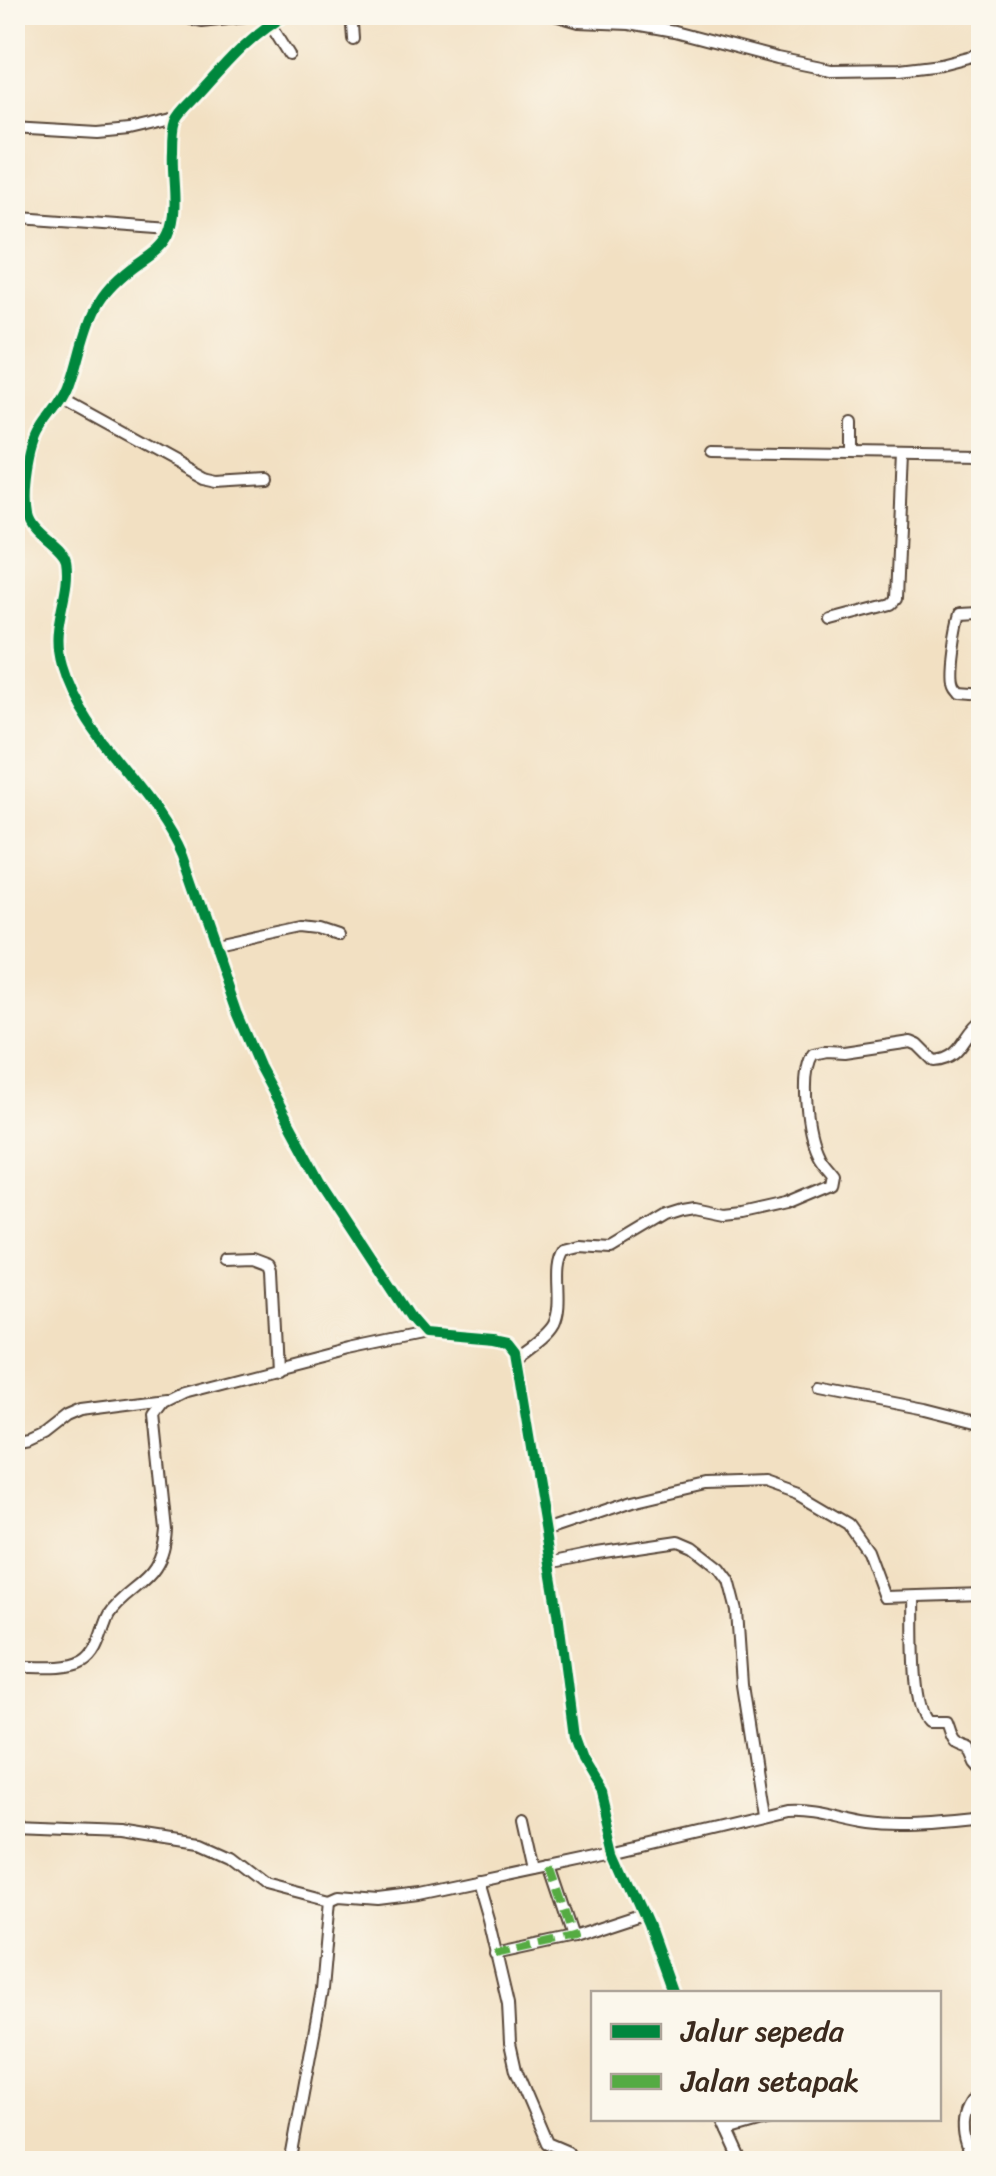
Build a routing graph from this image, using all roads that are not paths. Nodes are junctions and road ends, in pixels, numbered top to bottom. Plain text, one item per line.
1 (182, 12) edge
2 (290, 12) edge
3 (351, 12) edge
4 (544, 12) edge
5 (266, 16) edge
6 (582, 17) edge
7 (353, 40) dead end
8 (984, 53) edge
9 (290, 55) dead end
10 (176, 119) junction
11 (12, 128) edge
12 (20, 218) dead end
13 (171, 229) junction
14 (64, 400) junction
15 (852, 422) dead end
16 (711, 451) dead end
17 (852, 453) junction
18 (902, 454) junction
19 (984, 455) edge
20 (268, 478) dead end
21 (984, 610) edge
22 (831, 620) dead end
23 (984, 692) edge
24 (338, 936) dead end
25 (215, 948) junction
26 (984, 1019) edge
27 (224, 1260) dead end
28 (424, 1333) junction
29 (517, 1357) junction
30 (276, 1369) junction
31 (822, 1389) dead end
32 (168, 1398) junction
33 (984, 1424) edge
34 (12, 1444) edge
35 (544, 1531) junction
36 (550, 1564) junction
37 (984, 1594) edge
38 (914, 1598) junction
39 (12, 1667) edge
40 (984, 1773) edge
41 (762, 1815) junction
42 (524, 1819) dead end
43 (984, 1820) edge
44 (12, 1827) edge
45 (616, 1852) junction
46 (549, 1866) junction
47 (536, 1869) junction
48 (476, 1881) junction
49 (330, 1900) junction
50 (643, 1914) junction
51 (572, 1937) junction
52 (495, 1954) junction
53 (673, 1991) edge
54 (984, 2089) edge
55 (723, 2121) edge
56 (763, 2121) edge
57 (728, 2131) junction
58 (290, 2164) edge
59 (572, 2164) edge
60 (743, 2164) edge
61 (974, 2164) edge

1 - 5 street
2 - 5 street
3 - 7 street
4 - 6 street
5 - 9 street
5 - 10 street
6 - 8 street
10 - 11 street
10 - 13 street
12 - 13 street
13 - 14 street
14 - 20 street
14 - 25 street
15 - 17 street
16 - 17 street
17 - 18 street
18 - 19 street
18 - 22 street
21 - 23 street
24 - 25 street
25 - 28 street
26 - 29 street
27 - 30 street
28 - 29 street
28 - 30 street
29 - 35 street
30 - 32 street
31 - 33 street
32 - 34 street
32 - 39 street
35 - 36 street
35 - 38 street
36 - 41 street
36 - 45 street
37 - 38 street
38 - 40 street
41 - 43 street
41 - 45 street
42 - 47 street
44 - 49 street
45 - 46 street
45 - 50 street
46 - 47 street
46 - 51 street
47 - 48 street
48 - 49 street
48 - 52 street
49 - 58 street
50 - 51 street
50 - 53 street
51 - 52 street
52 - 59 street
54 - 61 street
55 - 57 street
56 - 57 street
57 - 60 street

